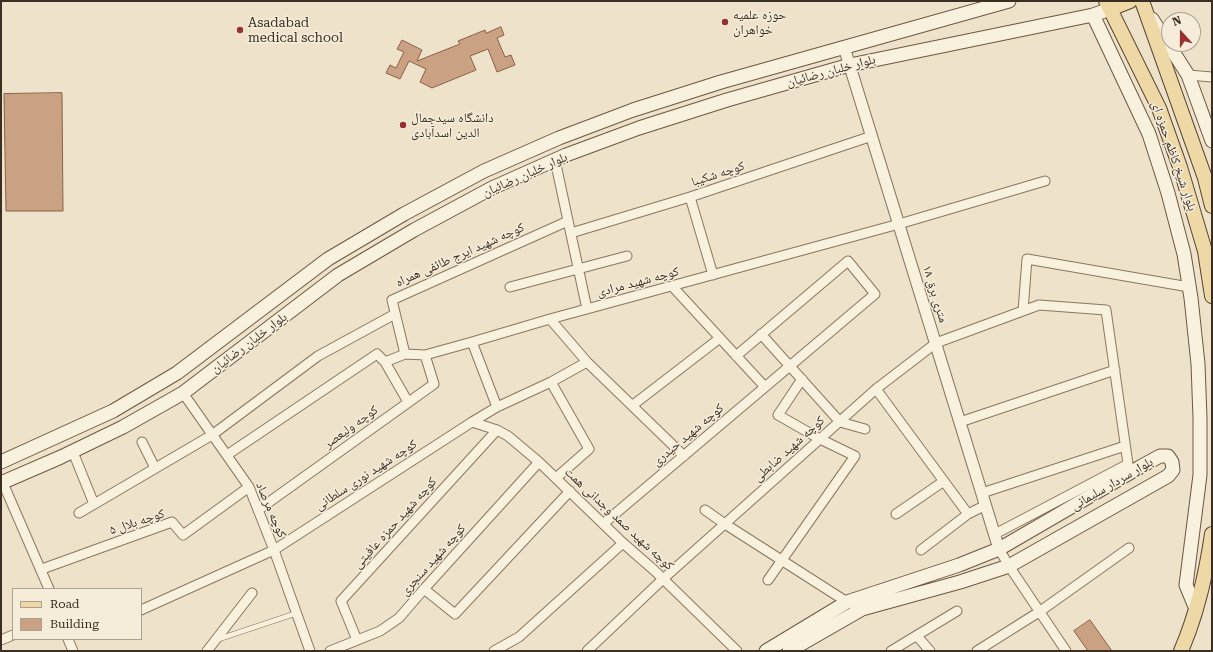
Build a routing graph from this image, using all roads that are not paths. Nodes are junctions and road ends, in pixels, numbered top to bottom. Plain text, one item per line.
1 (1009, 1) edge
2 (1138, 3) edge
3 (1108, 5) edge
4 (1093, 15) junction
5 (844, 47) junction
6 (850, 65) junction
7 (1188, 75) junction
8 (1212, 77) edge
9 (872, 136) junction
10 (1212, 141) edge
11 (555, 160) junction
12 (1045, 181) dead end
13 (690, 197) junction
14 (1212, 206) edge
15 (568, 221) junction
16 (899, 224) junction
17 (571, 233) junction
18 (627, 256) dead end
19 (578, 268) junction
20 (713, 275) junction
21 (672, 286) junction
22 (510, 287) dead end
23 (1189, 288) junction
24 (1212, 296) edge
25 (587, 309) junction
26 (1023, 311) junction
27 (395, 314) junction
28 (550, 319) junction
29 (761, 334) junction
30 (720, 338) junction
31 (472, 342) junction
32 (936, 343) junction
33 (405, 354) junction
34 (425, 355) junction
35 (736, 356) junction
36 (385, 362) junction
37 (587, 362) junction
38 (790, 366) junction
39 (1115, 370) junction
40 (171, 377) junction
41 (802, 379) junction
42 (551, 382) junction
43 (765, 387) junction
44 (876, 389) junction
45 (183, 393) junction
46 (408, 402) junction
47 (633, 405) junction
48 (496, 407) junction
49 (472, 422) junction
50 (840, 422) junction
51 (960, 422) junction
52 (865, 428) dead end
53 (497, 430) junction
54 (212, 435) junction
55 (820, 439) junction
56 (142, 442) dead end
57 (1125, 446) junction
58 (73, 452) junction
59 (227, 454) junction
60 (684, 456) junction
61 (1, 462) edge
62 (538, 462) junction
63 (155, 468) junction
64 (556, 478) junction
65 (944, 481) junction
66 (2, 483) edge
67 (249, 487) junction
68 (570, 491) junction
69 (982, 493) junction
70 (94, 504) junction
71 (986, 505) junction
72 (258, 510) junction
73 (705, 510) dead end
74 (79, 513) dead end
75 (896, 514) dead end
76 (968, 514) junction
77 (603, 524) junction
78 (725, 524) junction
79 (995, 534) junction
80 (1212, 534) edge
81 (623, 543) junction
82 (999, 548) junction
83 (1130, 548) dead end
84 (274, 550) junction
85 (921, 550) dead end
86 (782, 560) junction
87 (1009, 566) junction
88 (42, 570) junction
89 (663, 579) junction
90 (768, 580) dead end
91 (49, 588) edge
92 (424, 589) junction
93 (252, 593) dead end
94 (847, 602) junction
95 (1196, 609) junction
96 (142, 610) edge
97 (957, 611) dead end
98 (1039, 612) junction
99 (297, 613) junction
100 (12, 635) edge
101 (917, 636) junction
102 (1, 640) edge
103 (71, 640) edge
104 (216, 640) junction
105 (357, 640) junction
106 (308, 650) edge
107 (73, 651) edge
108 (207, 651) edge
109 (330, 651) edge
110 (497, 651) edge
111 (587, 651) edge
112 (737, 651) edge
113 (766, 651) edge
114 (789, 651) edge
115 (892, 651) edge
116 (930, 651) edge
117 (977, 651) edge
118 (1066, 651) edge
119 (1181, 651) edge

1 - 5 main road, بلوار خلبان رضائیان
2 - 3 main road
2 - 7 main road
2 - 14 main road, بلوار شیخ کاظم حمزه ای
3 - 4 main road, بلوار خلبان رضائیان
3 - 24 main road, بلوار شیخ کاظم حمزه ای
4 - 6 main road, بلوار خلبان رضائیان
4 - 23 main road
5 - 6 street, ۱۸ متری برق
5 - 40 main road, بلوار خلبان رضائیان
6 - 9 street, ۱۸ متری برق
6 - 11 main road, بلوار خلبان رضائیان
7 - 8 street
7 - 10 main road
9 - 13 street, کوچه شکیبا
9 - 16 street, ۱۸ متری برق
11 - 15 street
11 - 45 main road, بلوار خلبان رضائیان
12 - 16 street, کوچه شهید مرادی
13 - 17 street, کوچه شکیبا
13 - 20 street
15 - 17 street
15 - 27 street, کوچه شهید ایرج طائفی همراه
16 - 20 street, کوچه شهید مرادی
16 - 32 street, ۱۸ متری برق
17 - 19 street
18 - 19 street
19 - 22 street
19 - 25 street
20 - 21 street, کوچه شهید مرادی
21 - 25 street, کوچه شهید مرادی
21 - 30 street
23 - 26 street
23 - 95 main road
25 - 28 street, کوچه شهید مرادی
26 - 32 street, کوچه شهید ضابطی
26 - 39 street, کوچه شهید ضابطی
27 - 33 street, کوچه شهید ایرج طائفی همراه
27 - 54 street
28 - 31 street, کوچه شهید مرادی
28 - 37 street
29 - 35 street
29 - 38 street
29 - 38 street, کوچه شهید حیدری
30 - 35 street
30 - 47 street
31 - 34 street, کوچه شهید مرادی
31 - 48 street
32 - 44 street, کوچه شهید ضابطی
32 - 51 street, ۱۸ متری برق
33 - 34 street, کوچه شهید مرادی
33 - 36 street, کوچه شهید مرادی
34 - 46 street, کوچه ولیعصر
35 - 43 street
36 - 46 street
36 - 59 street
37 - 42 street, کوچه شهید نوری سلطانی
37 - 47 street
38 - 41 street
38 - 43 street, کوچه شهید حیدری
39 - 51 street
39 - 57 street
40 - 45 main road
40 - 61 main road, بلوار خلبان رضائیان
41 - 50 street
41 - 55 street
42 - 48 street, کوچه شهید نوری سلطانی
42 - 64 street
43 - 60 street, کوچه شهید حیدری
44 - 50 street, کوچه شهید ضابطی
44 - 65 street
45 - 54 street, کوچه مرصاد
45 - 58 main road, بلوار خلبان رضائیان
46 - 72 street, کوچه ولیعصر
47 - 60 street
48 - 49 street, کوچه شهید نوری سلطانی
49 - 53 street, کوچه شهید صمد وجدانی همت
49 - 84 street, کوچه شهید نوری سلطانی
50 - 52 street
50 - 55 street, کوچه شهید ضابطی
51 - 69 street, ۱۸ متری برق
53 - 62 street, کوچه شهید صمد وجدانی همت
53 - 105 street, کوچه شهید حمزه عافیتی
54 - 59 street, کوچه مرصاد
54 - 63 street
55 - 78 street, کوچه شهید ضابطی
55 - 86 street
56 - 63 street
57 - 69 street
57 - 79 street
58 - 66 main road, بلوار خلبان رضائیان
58 - 70 street
59 - 67 street, کوچه مرصاد
60 - 77 street, کوچه شهید حیدری
62 - 64 street, کوچه شهید صمد وجدانی همت
62 - 92 street, کوچه شهید سنجری
63 - 70 street
64 - 68 street, کوچه شهید صمد وجدانی همت
65 - 75 street
65 - 76 street
66 - 88 street
67 - 72 street, کوچه مرصاد
67 - 88 street, کوچه بلال ۵
68 - 77 street, کوچه شهید صمد وجدانی همت
68 - 92 street
69 - 71 street, ۱۸ متری برق
70 - 74 street
71 - 76 street
71 - 79 street, ۱۸ متری برق
72 - 84 street, کوچه مرصاد
73 - 78 street
76 - 85 street
77 - 81 street, کوچه شهید صمد وجدانی همت
78 - 86 street
78 - 89 street, کوچه شهید ضابطی
79 - 82 street, ۱۸ متری برق
80 - 95 main road
81 - 89 street, کوچه شهید صمد وجدانی همت
81 - 110 street
82 - 87 street
82 - 87 main road, بلوار سردار سلیمانی
82 - 94 main road, بلوار سردار سلیمانی
83 - 98 street
84 - 96 street, کوچه شهید نوری سلطانی
84 - 99 street, کوچه مرصاد
86 - 90 street
86 - 94 street
87 - 98 street
87 - 114 main road, بلوار سردار سلیمانی
88 - 91 street
89 - 111 street, کوچه شهید ضابطی
89 - 112 street, کوچه شهید صمد وجدانی همت
92 - 105 street, کوچه شهید سنجری
93 - 104 street
94 - 113 main road, بلوار سردار سلیمانی
95 - 119 main road
97 - 101 street
98 - 117 street
98 - 118 street
99 - 104 lane
99 - 106 street, کوچه مرصاد
100 - 102 street
101 - 115 street
101 - 116 street
103 - 107 street
104 - 108 street
105 - 109 street, کوچه شهید سنجری

